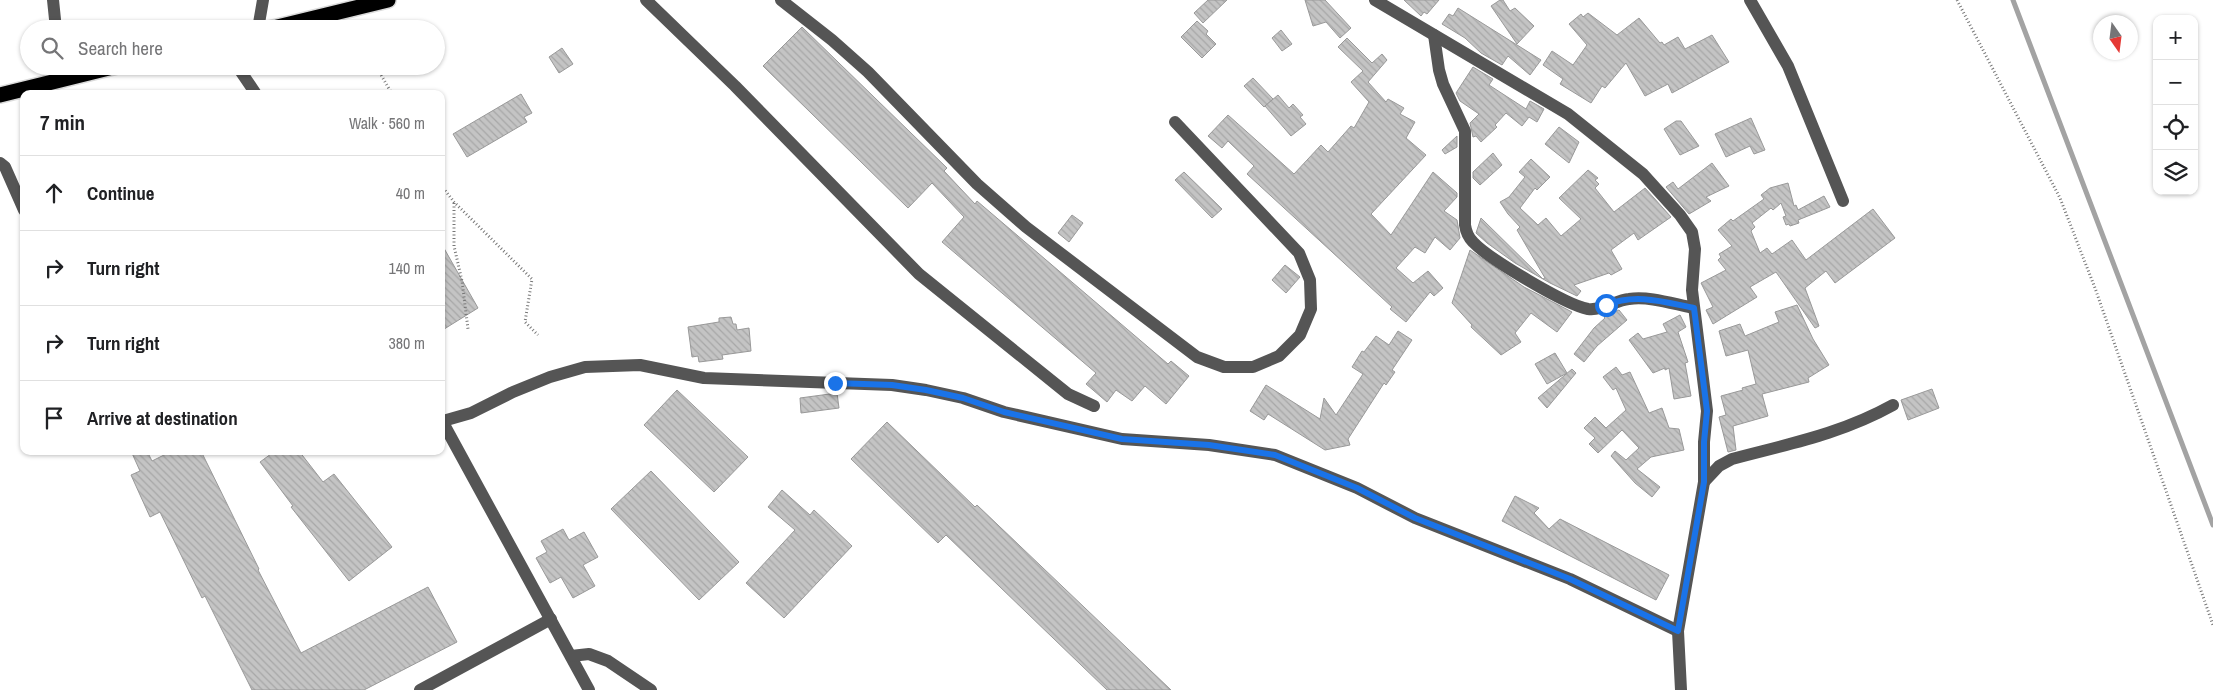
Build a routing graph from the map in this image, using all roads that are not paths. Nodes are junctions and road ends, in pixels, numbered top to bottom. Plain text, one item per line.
1 (53, 0) edge
2 (388, 0) edge
3 (646, 0) edge
4 (781, 0) edge
5 (1375, 0) edge
6 (1750, 0) edge
7 (260, 2) edge
8 (55, 20) edge
9 (259, 20) edge
10 (306, 20) edge
11 (1434, 35) junction
12 (56, 75) edge
13 (243, 75) edge
14 (253, 90) edge
15 (0, 95) edge
16 (1176, 122) dead end
17 (0, 163) edge
18 (20, 201) edge
19 (1843, 201) dead end
20 (1694, 308) junction
21 (1892, 405) dead end
22 (1094, 406) dead end
23 (445, 419) edge
24 (445, 425) edge
25 (1704, 482) junction
26 (551, 618) junction
27 (1678, 631) junction
28 (571, 656) junction
29 (420, 690) edge
30 (589, 690) edge
31 (651, 690) edge
32 (1681, 690) edge

1 - 8 street
2 - 10 highway
3 - 22 street
4 - 16 street
5 - 11 street
6 - 19 street
7 - 9 street
11 - 20 street
11 - 20 street
12 - 15 highway
13 - 14 street
17 - 18 street
20 - 25 street
21 - 25 street
23 - 27 street
24 - 26 street
25 - 27 street
26 - 28 street
26 - 29 street
27 - 32 street
28 - 30 street
28 - 31 street

